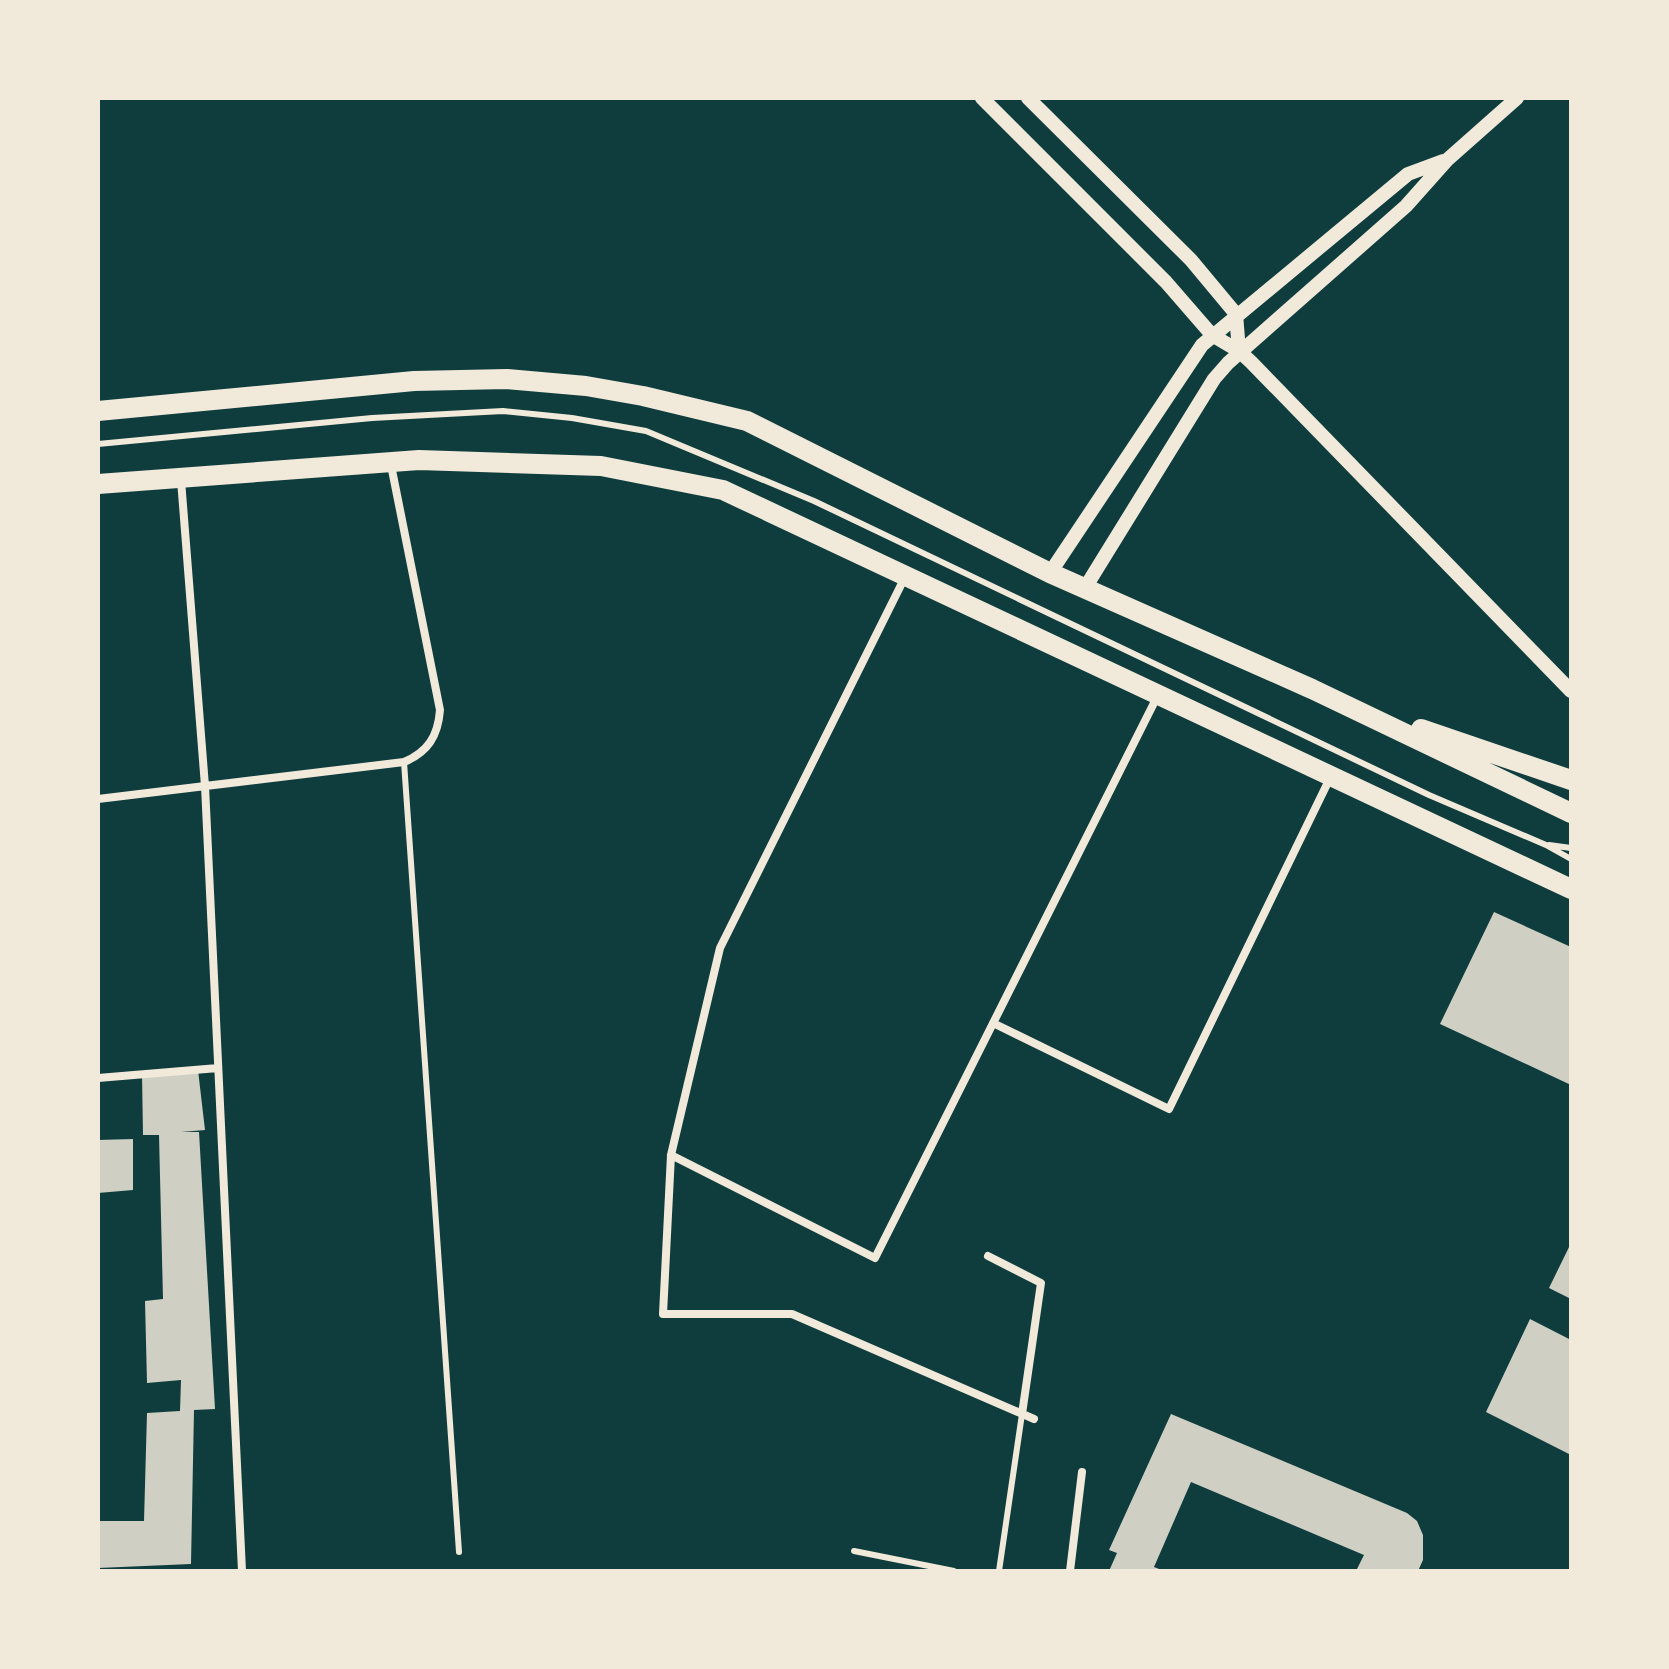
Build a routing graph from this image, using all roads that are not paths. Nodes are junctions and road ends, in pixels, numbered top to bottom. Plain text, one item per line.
1 (982, 98) edge
2 (1028, 98) edge
3 (1517, 98) edge
4 (1447, 160) junction
5 (1236, 314) junction
6 (1212, 335) junction
7 (1239, 351) junction
8 (98, 411) edge
9 (98, 444) edge
10 (390, 462) junction
11 (181, 480) junction
12 (98, 484) edge
13 (1050, 573) junction
14 (906, 576) junction
15 (1085, 588) junction
16 (1312, 689) junction
17 (1571, 691) edge
18 (1158, 695) junction
19 (404, 762) junction
20 (1331, 776) junction
21 (1571, 780) edge
22 (205, 786) junction
23 (98, 799) edge
24 (1571, 813) edge
25 (1546, 845) junction
26 (1571, 848) edge
27 (1571, 859) edge
28 (1571, 889) edge
29 (993, 1023) junction
30 (218, 1068) junction
31 (98, 1078) edge
32 (671, 1155) junction
33 (988, 1256) dead end
34 (1022, 1414) junction
35 (1034, 1419) dead end
36 (1082, 1472) dead end
37 (854, 1551) dead end
38 (459, 1552) dead end
39 (242, 1571) edge
40 (954, 1571) edge
41 (999, 1571) edge
42 (1070, 1571) edge

1 - 6 street
2 - 5 street
3 - 4 street
4 - 5 street
4 - 7 street
5 - 6 street
5 - 7 street
6 - 7 street
6 - 13 street
7 - 15 street
7 - 17 street
8 - 13 main road
9 - 25 lane
10 - 11 main road
10 - 14 main road
10 - 19 street
11 - 12 main road
11 - 22 street
13 - 15 main road
14 - 18 main road
14 - 32 street
15 - 16 main road
16 - 21 main road
16 - 24 main road
18 - 20 main road
18 - 29 street
19 - 22 street
19 - 38 lane
20 - 28 main road
20 - 29 street
22 - 23 street
22 - 30 street
25 - 26 lane
25 - 27 lane
29 - 32 street
30 - 31 street
30 - 39 street
32 - 34 street
33 - 34 street
34 - 35 street
34 - 41 lane
36 - 42 street
37 - 40 lane

